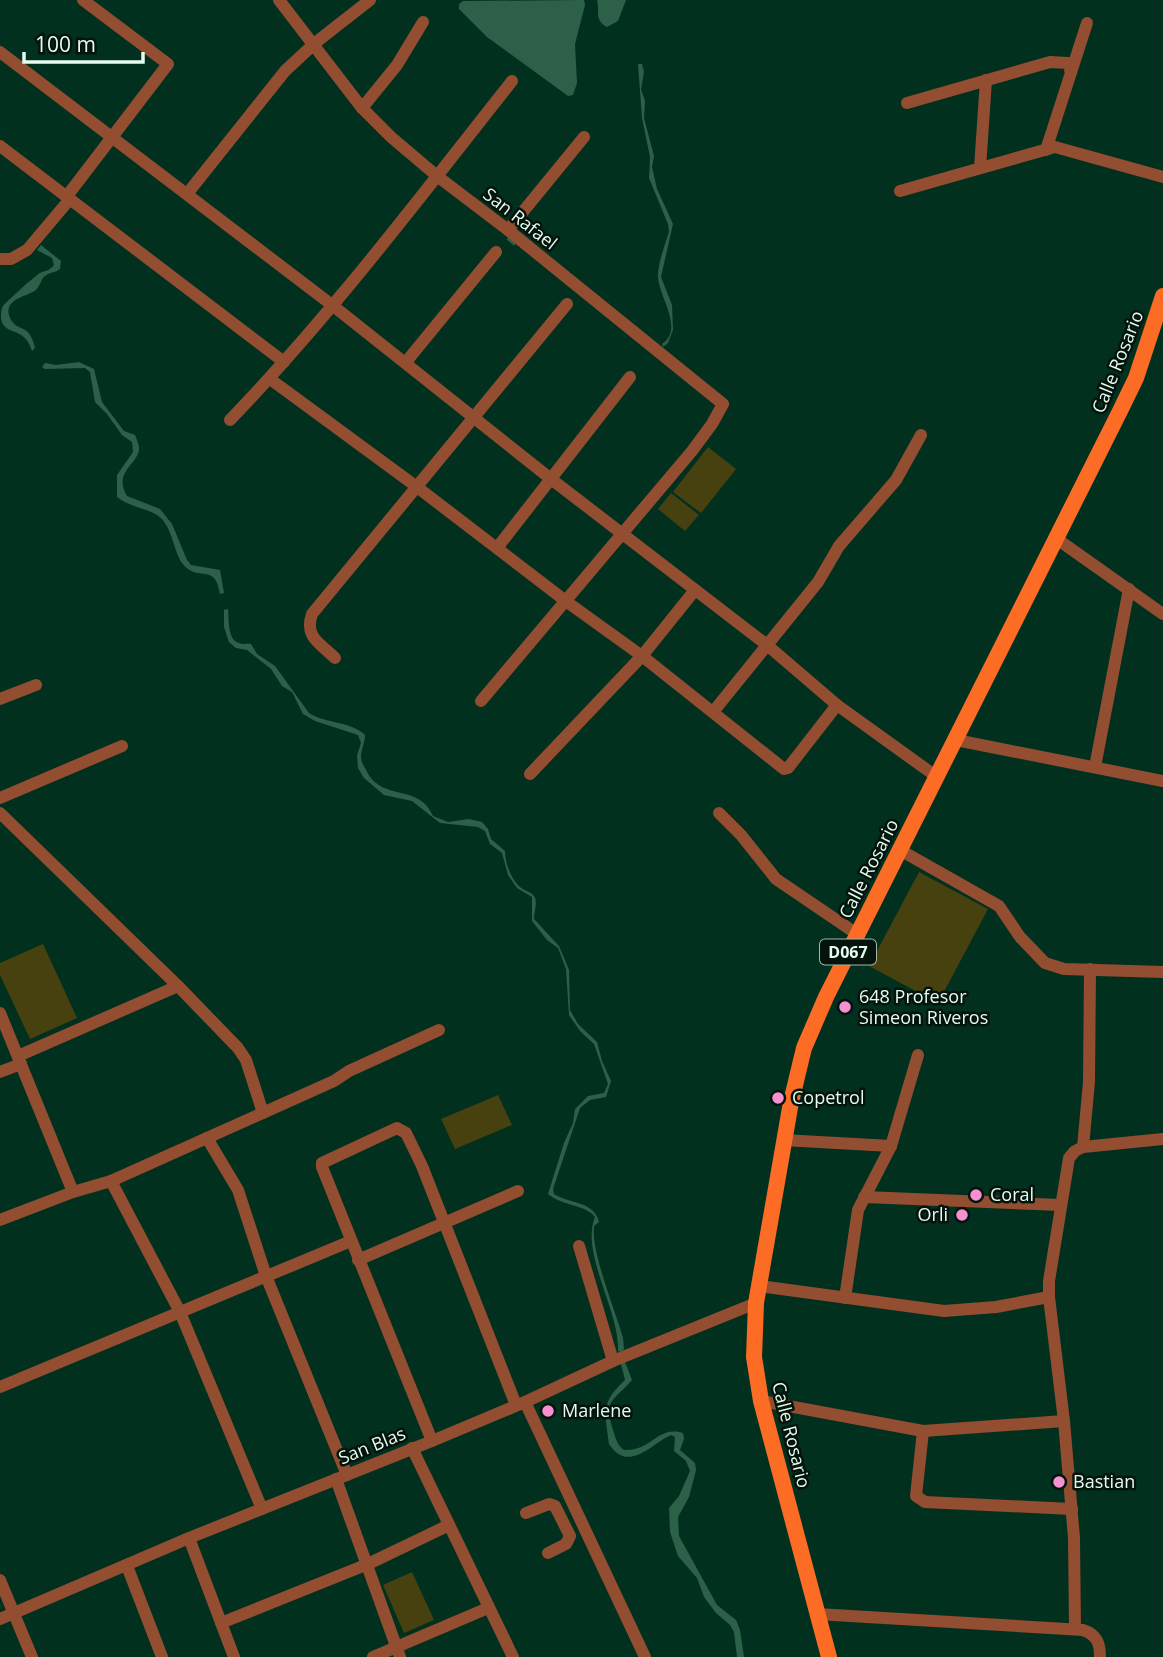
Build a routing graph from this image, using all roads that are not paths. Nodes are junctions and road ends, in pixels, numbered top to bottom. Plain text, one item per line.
1 (83, 0) edge
2 (279, 0) edge
3 (370, 0) edge
4 (98, 4) edge
5 (423, 22) dead end
6 (1087, 23) dead end
7 (315, 43) junction
8 (0, 52) edge
9 (1071, 72) junction
10 (986, 80) junction
11 (512, 81) dead end
12 (907, 103) dead end
13 (362, 108) junction
14 (584, 137) dead end
15 (112, 139) junction
16 (0, 146) edge
17 (1046, 150) junction
18 (981, 168) junction
19 (436, 176) junction
20 (1163, 177) edge
21 (900, 191) dead end
22 (187, 194) junction
23 (69, 198) junction
24 (508, 230) junction
25 (496, 252) dead end
26 (0, 258) edge
27 (1163, 296) edge
28 (567, 304) dead end
29 (332, 305) junction
30 (284, 362) junction
31 (406, 362) junction
32 (630, 377) dead end
33 (270, 379) junction
34 (475, 417) junction
35 (230, 420) dead end
36 (921, 435) dead end
37 (551, 479) junction
38 (417, 487) junction
39 (623, 533) junction
40 (1057, 539) junction
41 (497, 548) junction
42 (1129, 589) junction
43 (695, 590) junction
44 (567, 602) junction
45 (1163, 614) edge
46 (766, 645) junction
47 (642, 656) junction
48 (335, 658) dead end
49 (36, 685) dead end
50 (0, 699) edge
51 (481, 701) dead end
52 (838, 705) junction
53 (713, 712) junction
54 (956, 740) junction
55 (122, 746) dead end
56 (1095, 767) junction
57 (530, 774) dead end
58 (937, 777) junction
59 (1163, 781) edge
60 (0, 798) edge
61 (0, 813) edge
62 (719, 813) dead end
63 (900, 850) junction
64 (857, 934) junction
65 (1090, 969) junction
66 (1163, 972) edge
67 (178, 986) junction
68 (0, 1013) edge
69 (439, 1030) dead end
70 (918, 1055) dead end
71 (20, 1060) junction
72 (0, 1072) edge
73 (263, 1113) junction
74 (207, 1138) junction
75 (1163, 1139) edge
76 (783, 1140) junction
77 (891, 1146) junction
78 (1083, 1147) junction
79 (111, 1181) junction
80 (518, 1191) dead end
81 (73, 1192) junction
82 (864, 1197) junction
83 (1060, 1205) junction
84 (0, 1220) edge
85 (444, 1223) junction
86 (351, 1241) junction
87 (579, 1246) dead end
88 (358, 1260) junction
89 (267, 1276) junction
90 (759, 1286) junction
91 (1049, 1297) junction
92 (845, 1298) junction
93 (756, 1303) junction
94 (180, 1312) junction
95 (613, 1361) junction
96 (0, 1387) edge
97 (761, 1401) junction
98 (520, 1403) junction
99 (1064, 1420) junction
100 (923, 1432) junction
101 (432, 1441) junction
102 (412, 1448) junction
103 (341, 1477) junction
104 (262, 1509) junction
105 (1072, 1509) junction
106 (526, 1513) dead end
107 (579, 1515) junction
108 (563, 1521) junction
109 (449, 1525) junction
110 (189, 1538) junction
111 (548, 1553) dead end
112 (368, 1564) junction
113 (127, 1566) junction
114 (0, 1580) edge
115 (488, 1608) junction
116 (14, 1614) junction
117 (817, 1614) junction
118 (0, 1619) edge
119 (221, 1623) junction
120 (1075, 1629) junction
121 (398, 1652) edge
122 (32, 1657) edge
123 (162, 1657) edge
124 (234, 1657) edge
125 (373, 1657) edge
126 (513, 1657) edge
127 (645, 1657) edge
128 (829, 1657) edge
129 (1100, 1657) edge

1 - 4 street
2 - 7 street, San Rafael
3 - 7 street
4 - 15 street
5 - 13 street
6 - 9 street
7 - 13 street, San Rafael
7 - 22 street
8 - 15 street
9 - 10 street
9 - 17 street
10 - 12 street
10 - 18 street
11 - 19 street
13 - 19 street, San Rafael
14 - 24 street
15 - 22 street
15 - 23 street
16 - 23 street
17 - 18 street
17 - 20 street
18 - 21 street
19 - 24 street, San Rafael
19 - 29 street
22 - 29 street
23 - 26 street
23 - 30 street
24 - 39 street, San Rafael
25 - 31 street
27 - 40 main road, Calle Rosario / D067
28 - 34 street
29 - 30 street
29 - 31 street
30 - 33 street
31 - 34 street
32 - 37 street
33 - 35 street
33 - 38 street
34 - 37 street
34 - 38 street
36 - 46 street
37 - 39 street
37 - 41 street
38 - 41 street
38 - 48 street
39 - 43 street
39 - 44 street
40 - 42 street
40 - 54 main road, Calle Rosario / D067
41 - 44 street
42 - 45 street
42 - 56 street
43 - 46 street
43 - 47 street
44 - 47 street
44 - 51 street
46 - 52 street
46 - 53 street
47 - 53 street
47 - 57 street
49 - 50 street
52 - 53 street
52 - 58 street
54 - 56 street
54 - 58 main road, Calle Rosario / D067
55 - 60 street
56 - 59 street
58 - 63 main road, Calle Rosario / D067
61 - 67 street
62 - 64 street
63 - 64 main road, Calle Rosario / D067
63 - 65 street
64 - 76 main road, Calle Rosario / D067
65 - 66 street
65 - 78 street
67 - 71 street
67 - 73 street
68 - 71 street
69 - 73 street
70 - 77 street
71 - 72 street
71 - 81 street
73 - 74 street
74 - 79 street
74 - 89 street
75 - 78 street
76 - 77 street
76 - 90 main road, Calle Rosario / D067
77 - 82 street
78 - 83 street
79 - 81 street
79 - 94 street
80 - 85 street
81 - 84 street
82 - 83 street
82 - 92 street
83 - 91 street
85 - 86 street
85 - 88 street
85 - 98 street
86 - 88 street
86 - 89 street
87 - 95 street
88 - 101 street
89 - 94 street
89 - 103 street
90 - 92 street
90 - 93 main road, Calle Rosario / D067
91 - 92 street
91 - 99 street
93 - 95 street, San Blas
93 - 97 main road, Calle Rosario / D067
94 - 96 street
94 - 104 street
95 - 98 street, San Blas
97 - 100 street
97 - 117 main road, Calle Rosario / D067
98 - 101 street, San Blas
98 - 107 street
99 - 100 street
99 - 105 street
100 - 105 street
101 - 102 street, San Blas
102 - 103 street, San Blas
102 - 109 street
103 - 104 street, San Blas
103 - 112 street
104 - 110 street, San Blas
105 - 120 street
106 - 108 street
107 - 108 street
107 - 127 street
108 - 111 street
109 - 112 street
109 - 115 street
110 - 113 street, San Blas
110 - 119 street
112 - 119 street
112 - 121 street
113 - 116 street, San Blas
113 - 123 street
114 - 116 street
115 - 121 street
115 - 126 street
116 - 118 street, San Blas
116 - 122 street
117 - 120 street
117 - 128 main road, Calle Rosario / D067
119 - 124 street
120 - 129 street
121 - 125 street

